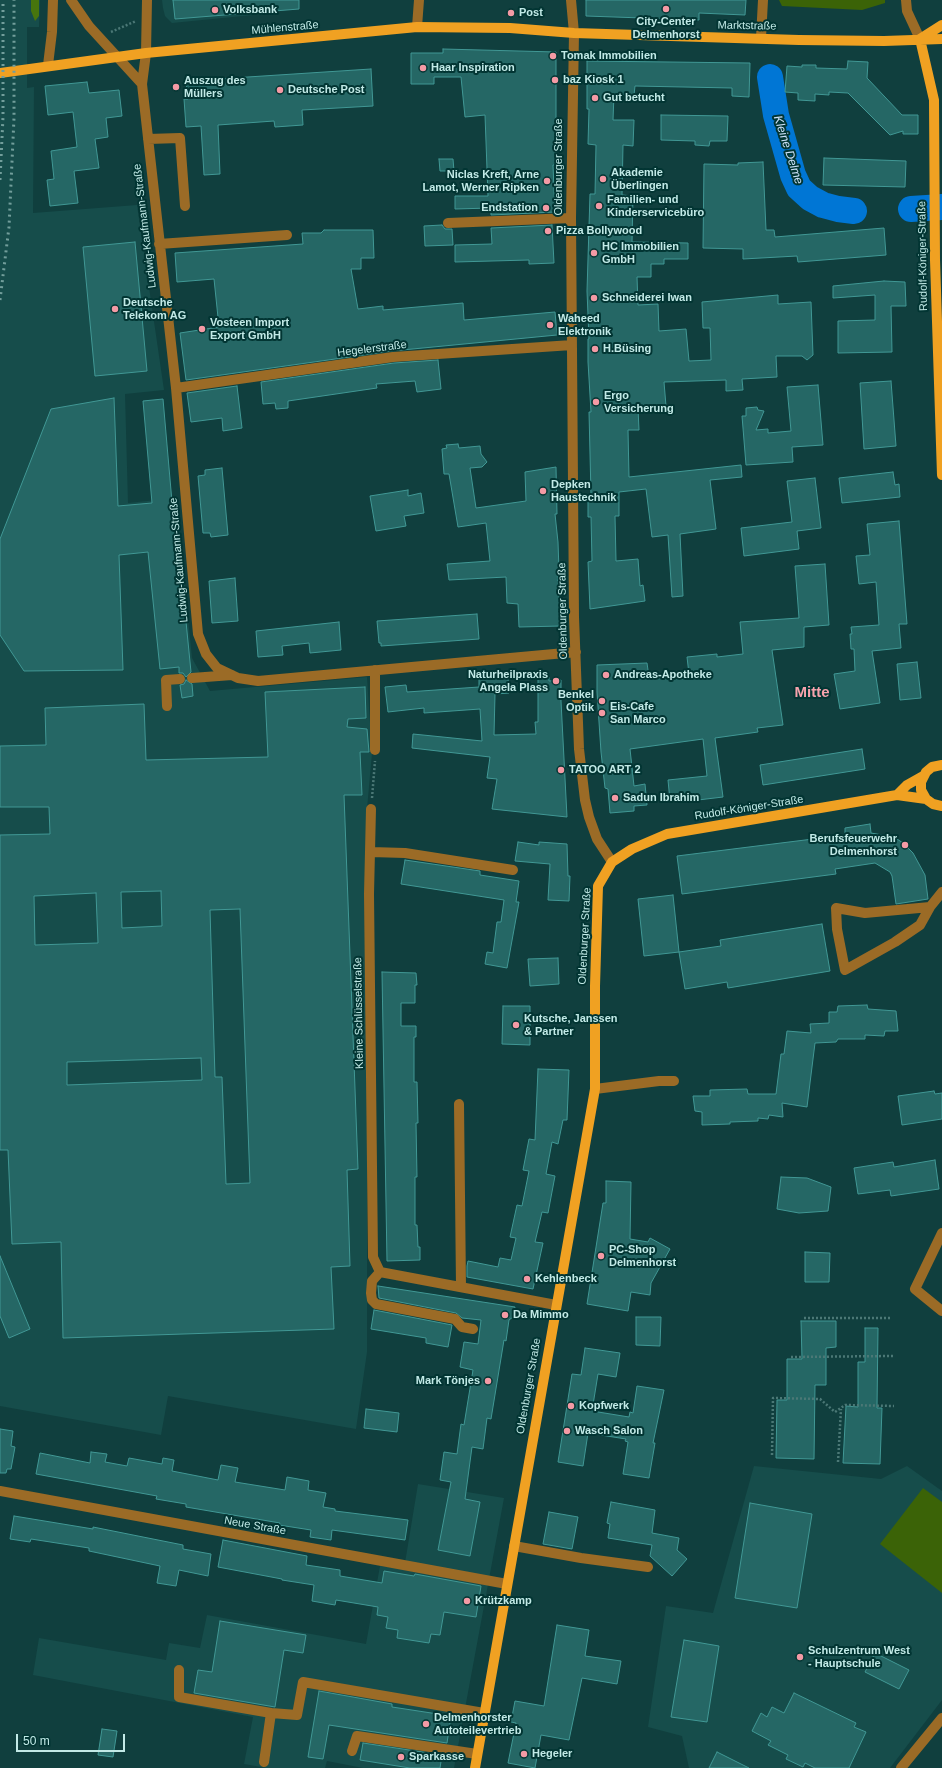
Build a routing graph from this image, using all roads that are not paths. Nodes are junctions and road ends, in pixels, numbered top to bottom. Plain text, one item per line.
1 (53, 0) edge
2 (71, 0) edge
3 (148, 0) edge
4 (419, 0) edge
5 (571, 0) edge
6 (763, 0) edge
7 (906, 0) edge
8 (942, 25) edge
9 (417, 27) junction
10 (574, 33) junction
11 (766, 38) junction
12 (920, 39) junction
13 (942, 39) edge
14 (146, 53) junction
15 (116, 57) junction
16 (48, 65) junction
17 (0, 73) edge
18 (142, 84) junction
19 (148, 139) junction
20 (185, 206) dead end
21 (571, 218) junction
22 (448, 222) dead end
23 (287, 235) dead end
24 (159, 244) junction
25 (572, 345) junction
26 (176, 388) junction
27 (942, 475) edge
28 (576, 652) junction
29 (375, 670) junction
30 (232, 675) junction
31 (192, 678) dead end
32 (180, 679) dead end
33 (167, 706) dead end
34 (375, 750) road end
35 (942, 764) edge
36 (923, 776) junction
37 (897, 796) junction
38 (926, 799) junction
39 (942, 806) edge
40 (371, 809) road end
41 (371, 852) junction
42 (612, 862) junction
43 (513, 870) dead end
44 (942, 892) edge
45 (930, 906) junction
46 (674, 1081) dead end
47 (595, 1089) junction
48 (459, 1104) dead end
49 (942, 1233) edge
50 (380, 1272) junction
51 (461, 1287) junction
52 (556, 1305) junction
53 (942, 1311) edge
54 (473, 1330) dead end
55 (0, 1491) edge
56 (514, 1546) junction
57 (648, 1566) dead end
58 (507, 1584) junction
59 (179, 1670) dead end
60 (271, 1713) junction
61 (484, 1713) junction
62 (942, 1718) edge
63 (352, 1751) dead end
64 (477, 1754) junction
65 (264, 1762) dead end
66 (475, 1768) edge
67 (901, 1768) edge

1 - 16 street
2 - 15 street
3 - 14 street, Ludwig-Kaufmann-Straße
4 - 9 street
5 - 10 street, Oldenburger Straße
6 - 11 street
7 - 12 street
8 - 12 main road
9 - 10 main road, Mühlenstraße
9 - 14 main road, Mühlenstraße
10 - 11 main road, Marktstraße
10 - 21 street, Oldenburger Straße
11 - 12 main road, Marktstraße
12 - 13 main road, Marktstraße
12 - 27 main road, Rudolf-Königer-Straße
14 - 15 main road, Mühlenstraße
14 - 18 street, Ludwig-Kaufmann-Straße
15 - 16 main road, Mühlenstraße
15 - 18 street
16 - 17 main road, Mühlenstraße
18 - 19 street, Ludwig-Kaufmann-Straße
19 - 20 street
19 - 24 street, Ludwig-Kaufmann-Straße
21 - 22 street
21 - 25 street, Oldenburger Straße
23 - 24 street
24 - 26 street, Ludwig-Kaufmann-Straße
25 - 26 street, Hegelerstraße
25 - 28 street, Oldenburger Straße
26 - 30 street, Ludwig-Kaufmann-Straße
28 - 29 street, Ludwig-Kaufmann-Straße
28 - 42 street, Oldenburger Straße
29 - 30 street, Ludwig-Kaufmann-Straße
29 - 34 street
30 - 31 street
32 - 33 street
35 - 36 main road
36 - 37 main road
36 - 38 main road
37 - 38 main road, Rudolf-Königer-Straße
37 - 42 main road, Rudolf-Königer-Straße
38 - 39 main road, Rudolf-Königer-Straße
40 - 41 street, Kleine Schlüsselstraße
41 - 43 street
41 - 50 street, Kleine Schlüsselstraße
42 - 47 main road, Oldenburger Straße
44 - 45 street
45 - 45 street
46 - 47 street
47 - 52 main road, Oldenburger Straße
48 - 51 street
49 - 53 street
50 - 51 street
50 - 54 street
51 - 52 street
52 - 56 main road, Oldenburger Straße
55 - 58 street, Neue Straße
56 - 57 street
56 - 58 main road, Oldenburger Straße
58 - 61 main road, Oldenburger Straße
59 - 60 street
60 - 61 street
60 - 65 street
61 - 64 main road, Oldenburger Straße
62 - 67 street
63 - 64 street
64 - 66 main road, Oldenburger Straße

